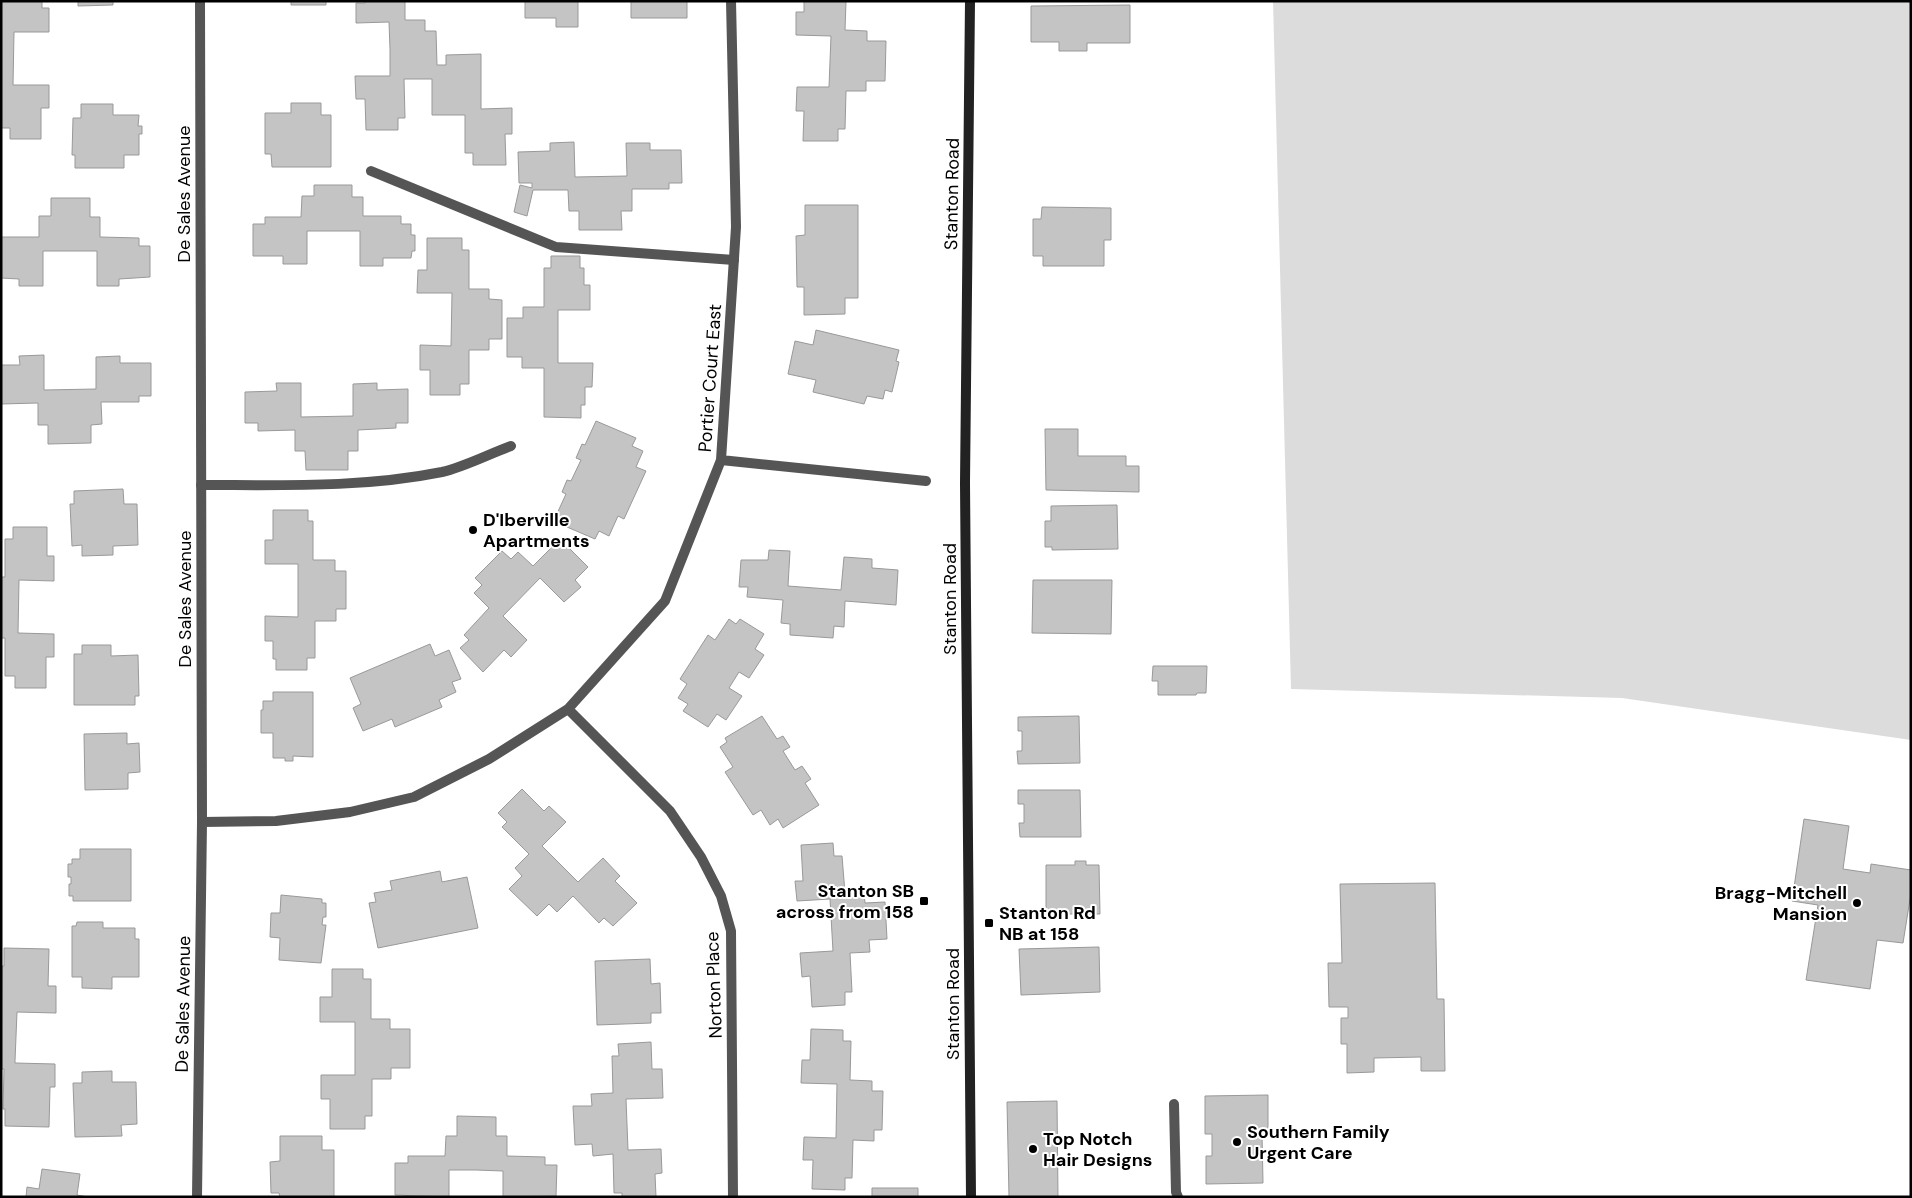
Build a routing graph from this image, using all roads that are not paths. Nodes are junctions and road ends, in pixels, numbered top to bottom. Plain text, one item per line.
1 (200, 1) edge
2 (731, 1) edge
3 (970, 1) edge
4 (371, 171) dead end
5 (734, 260) junction
6 (511, 446) dead end
7 (721, 460) junction
8 (926, 481) dead end
9 (201, 485) junction
10 (568, 709) junction
11 (202, 822) junction
12 (1174, 1104) dead end
13 (197, 1197) edge
14 (733, 1197) edge
15 (971, 1197) edge
16 (1178, 1197) edge

1 - 9 street, De Sales Avenue
2 - 5 street, Portier Court East
3 - 15 street, Stanton Road
4 - 5 street
5 - 7 street, Portier Court East
6 - 9 street
7 - 8 street
7 - 10 street, Portier Court East
9 - 11 street, De Sales Avenue
10 - 11 street, Portier Court East
10 - 14 street, Norton Place
11 - 13 street, De Sales Avenue
12 - 16 street

